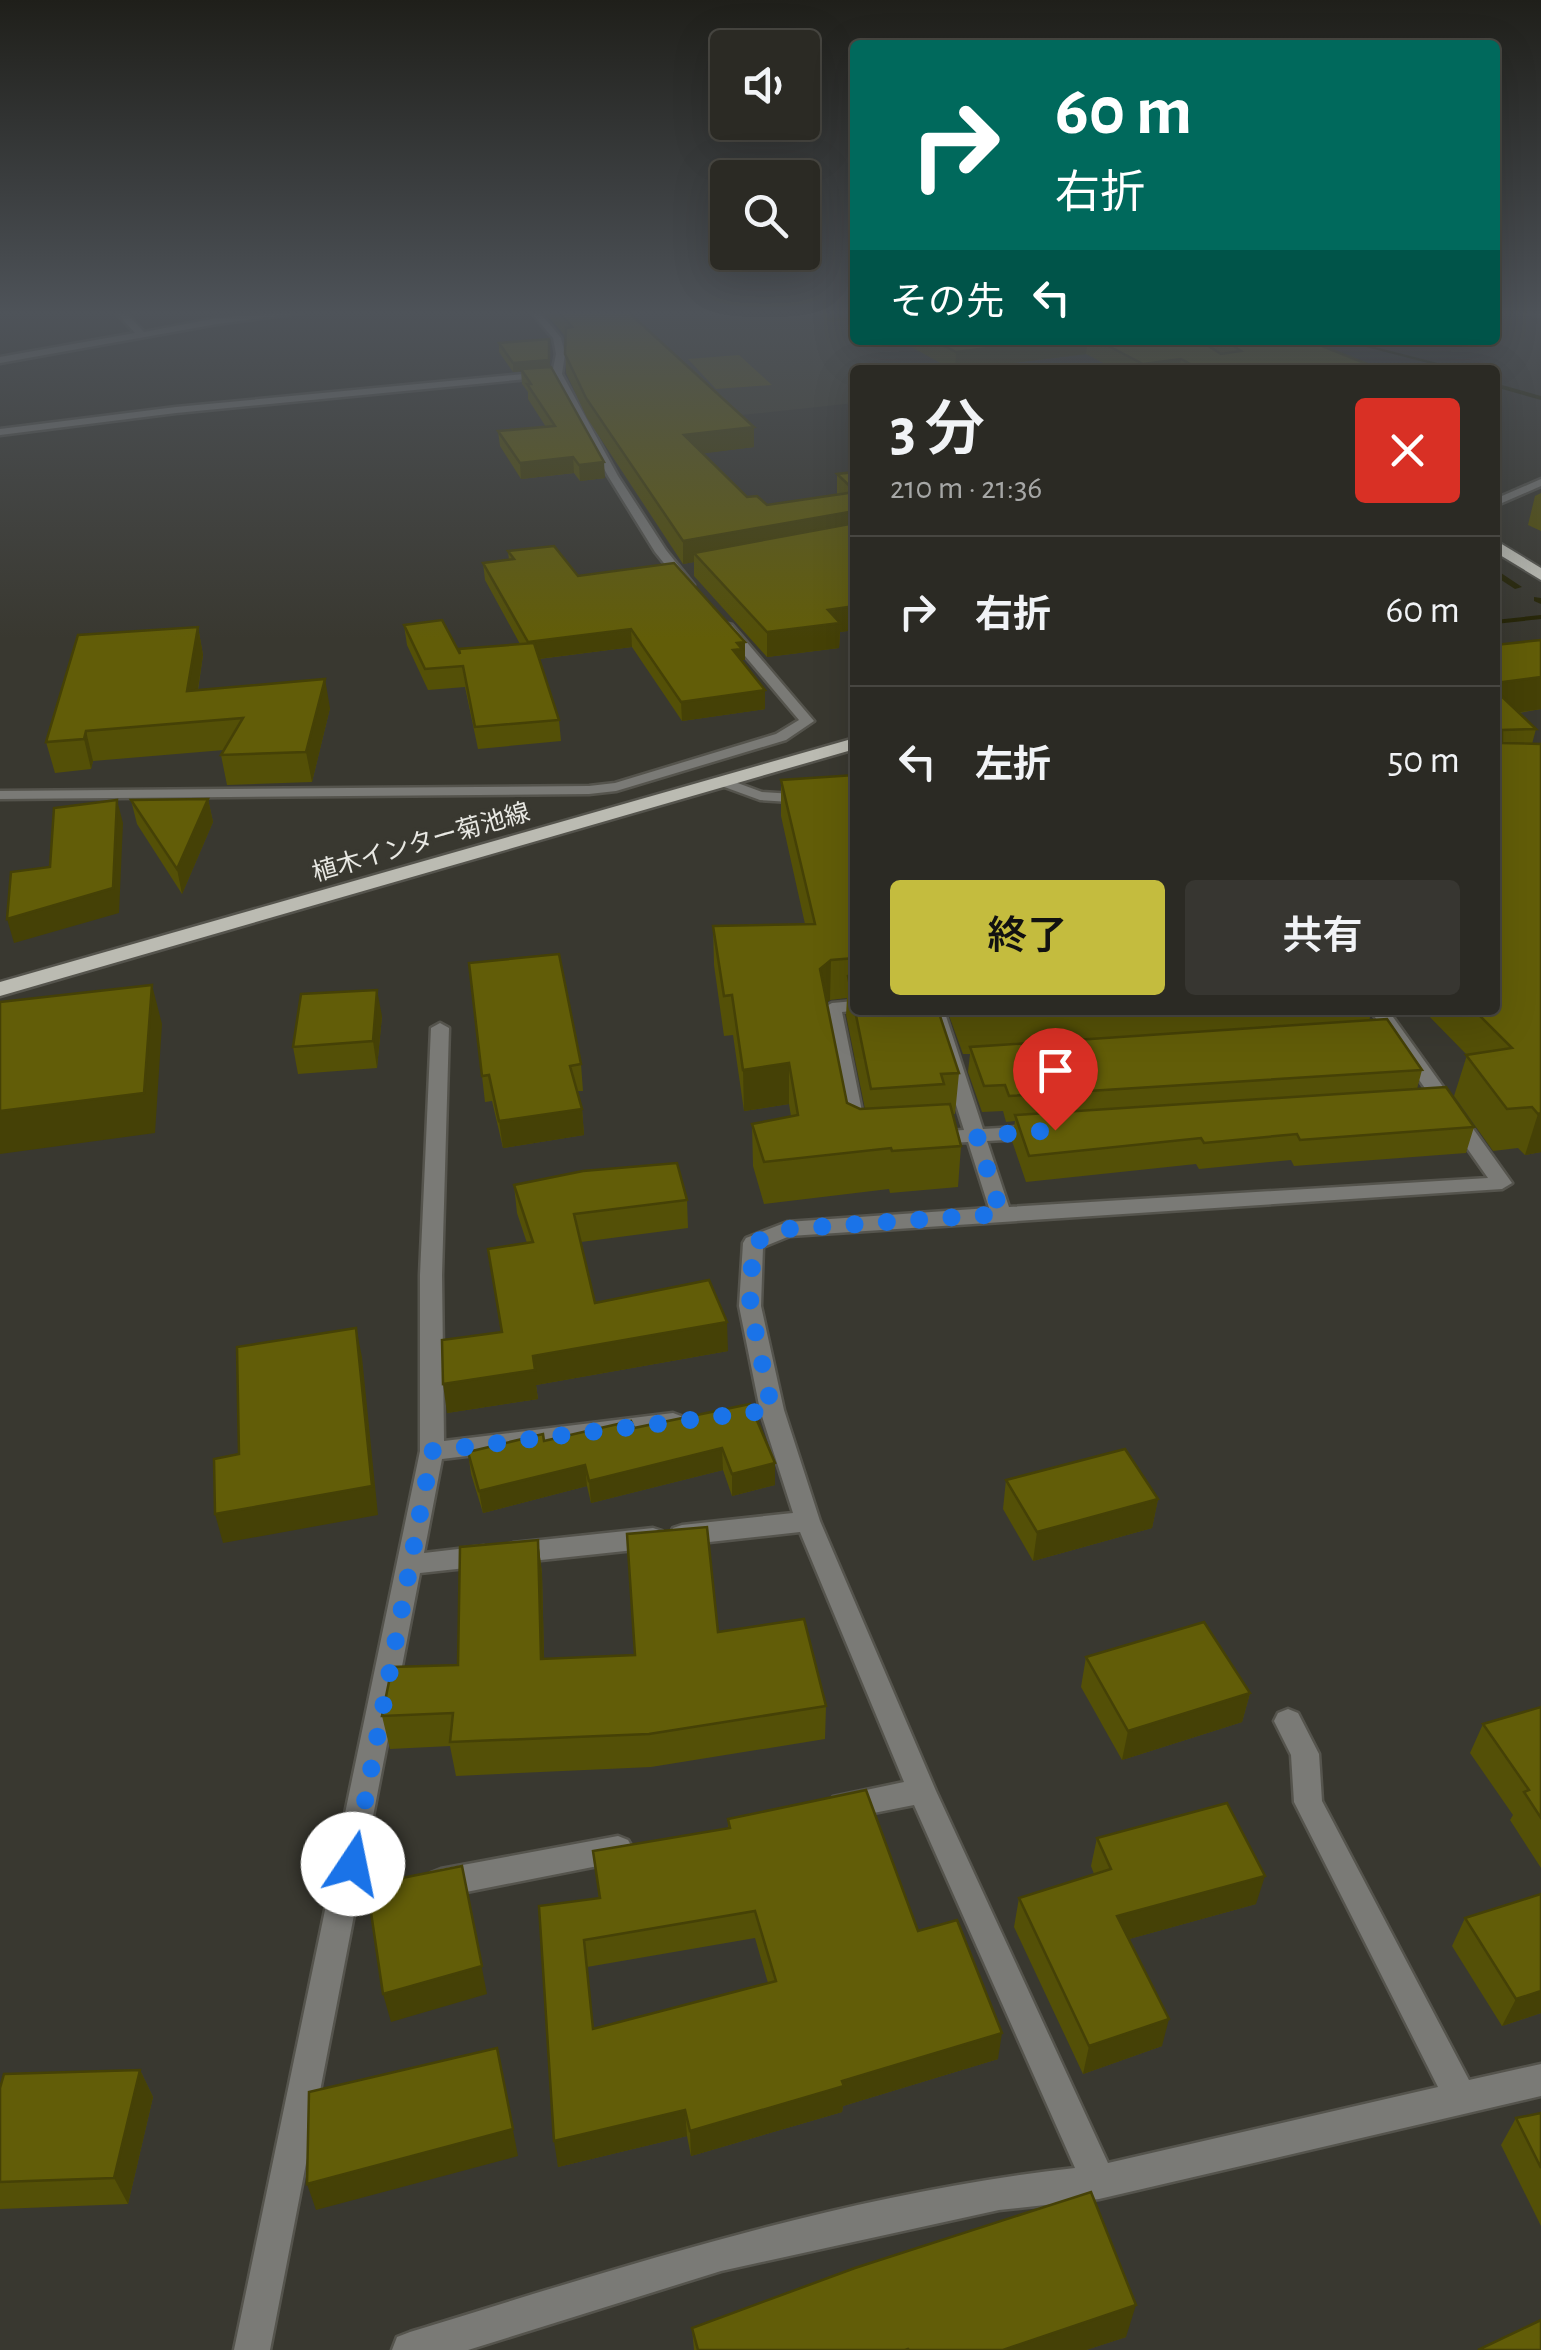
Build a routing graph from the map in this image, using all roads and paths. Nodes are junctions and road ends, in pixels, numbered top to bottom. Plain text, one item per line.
1 (99, 420) edge
2 (582, 420) edge
3 (0, 432) edge
4 (1541, 482) edge
5 (1500, 501) edge
6 (1500, 547) edge
7 (1541, 575) edge
8 (692, 591) edge
9 (720, 619) edge
10 (850, 744) edge
11 (724, 782) junction
12 (616, 786) junction
13 (0, 795) edge
14 (667, 798) junction
15 (850, 802) edge
16 (0, 989) edge
17 (850, 1006) edge
18 (938, 1015) edge
19 (1381, 1015) edge
20 (440, 1028) dead end
21 (1055, 1130) edge
22 (977, 1136) junction
23 (918, 1138) edge
24 (878, 1140) edge
25 (1001, 1214) junction
26 (696, 1420) edge
27 (432, 1451) junction
28 (808, 1521) junction
29 (412, 1564) junction
30 (1288, 1721) dead end
31 (922, 1791) junction
32 (806, 1813) edge
33 (653, 1842) edge
34 (403, 1890) edge
35 (1541, 2080) edge
36 (1461, 2099) junction
37 (1099, 2182) junction
38 (252, 2350) edge
39 (410, 2350) edge

1 - 3 street
2 - 8 street
4 - 5 street
6 - 7 highway
9 - 12 street
10 - 11 main road, 植木インター菊池線
11 - 14 main road, 植木インター菊池線
11 - 15 street
12 - 13 street
12 - 14 street
14 - 16 main road, 植木インター菊池線
17 - 24 street
18 - 22 street
19 - 25 street
20 - 27 street
21 - 22 street
22 - 23 street
22 - 25 street
25 - 28 street
26 - 27 street
27 - 29 street
28 - 29 street
28 - 31 street
29 - 38 street
30 - 36 street
31 - 32 street
31 - 37 street
33 - 34 street
35 - 36 street
36 - 37 street
37 - 39 street

